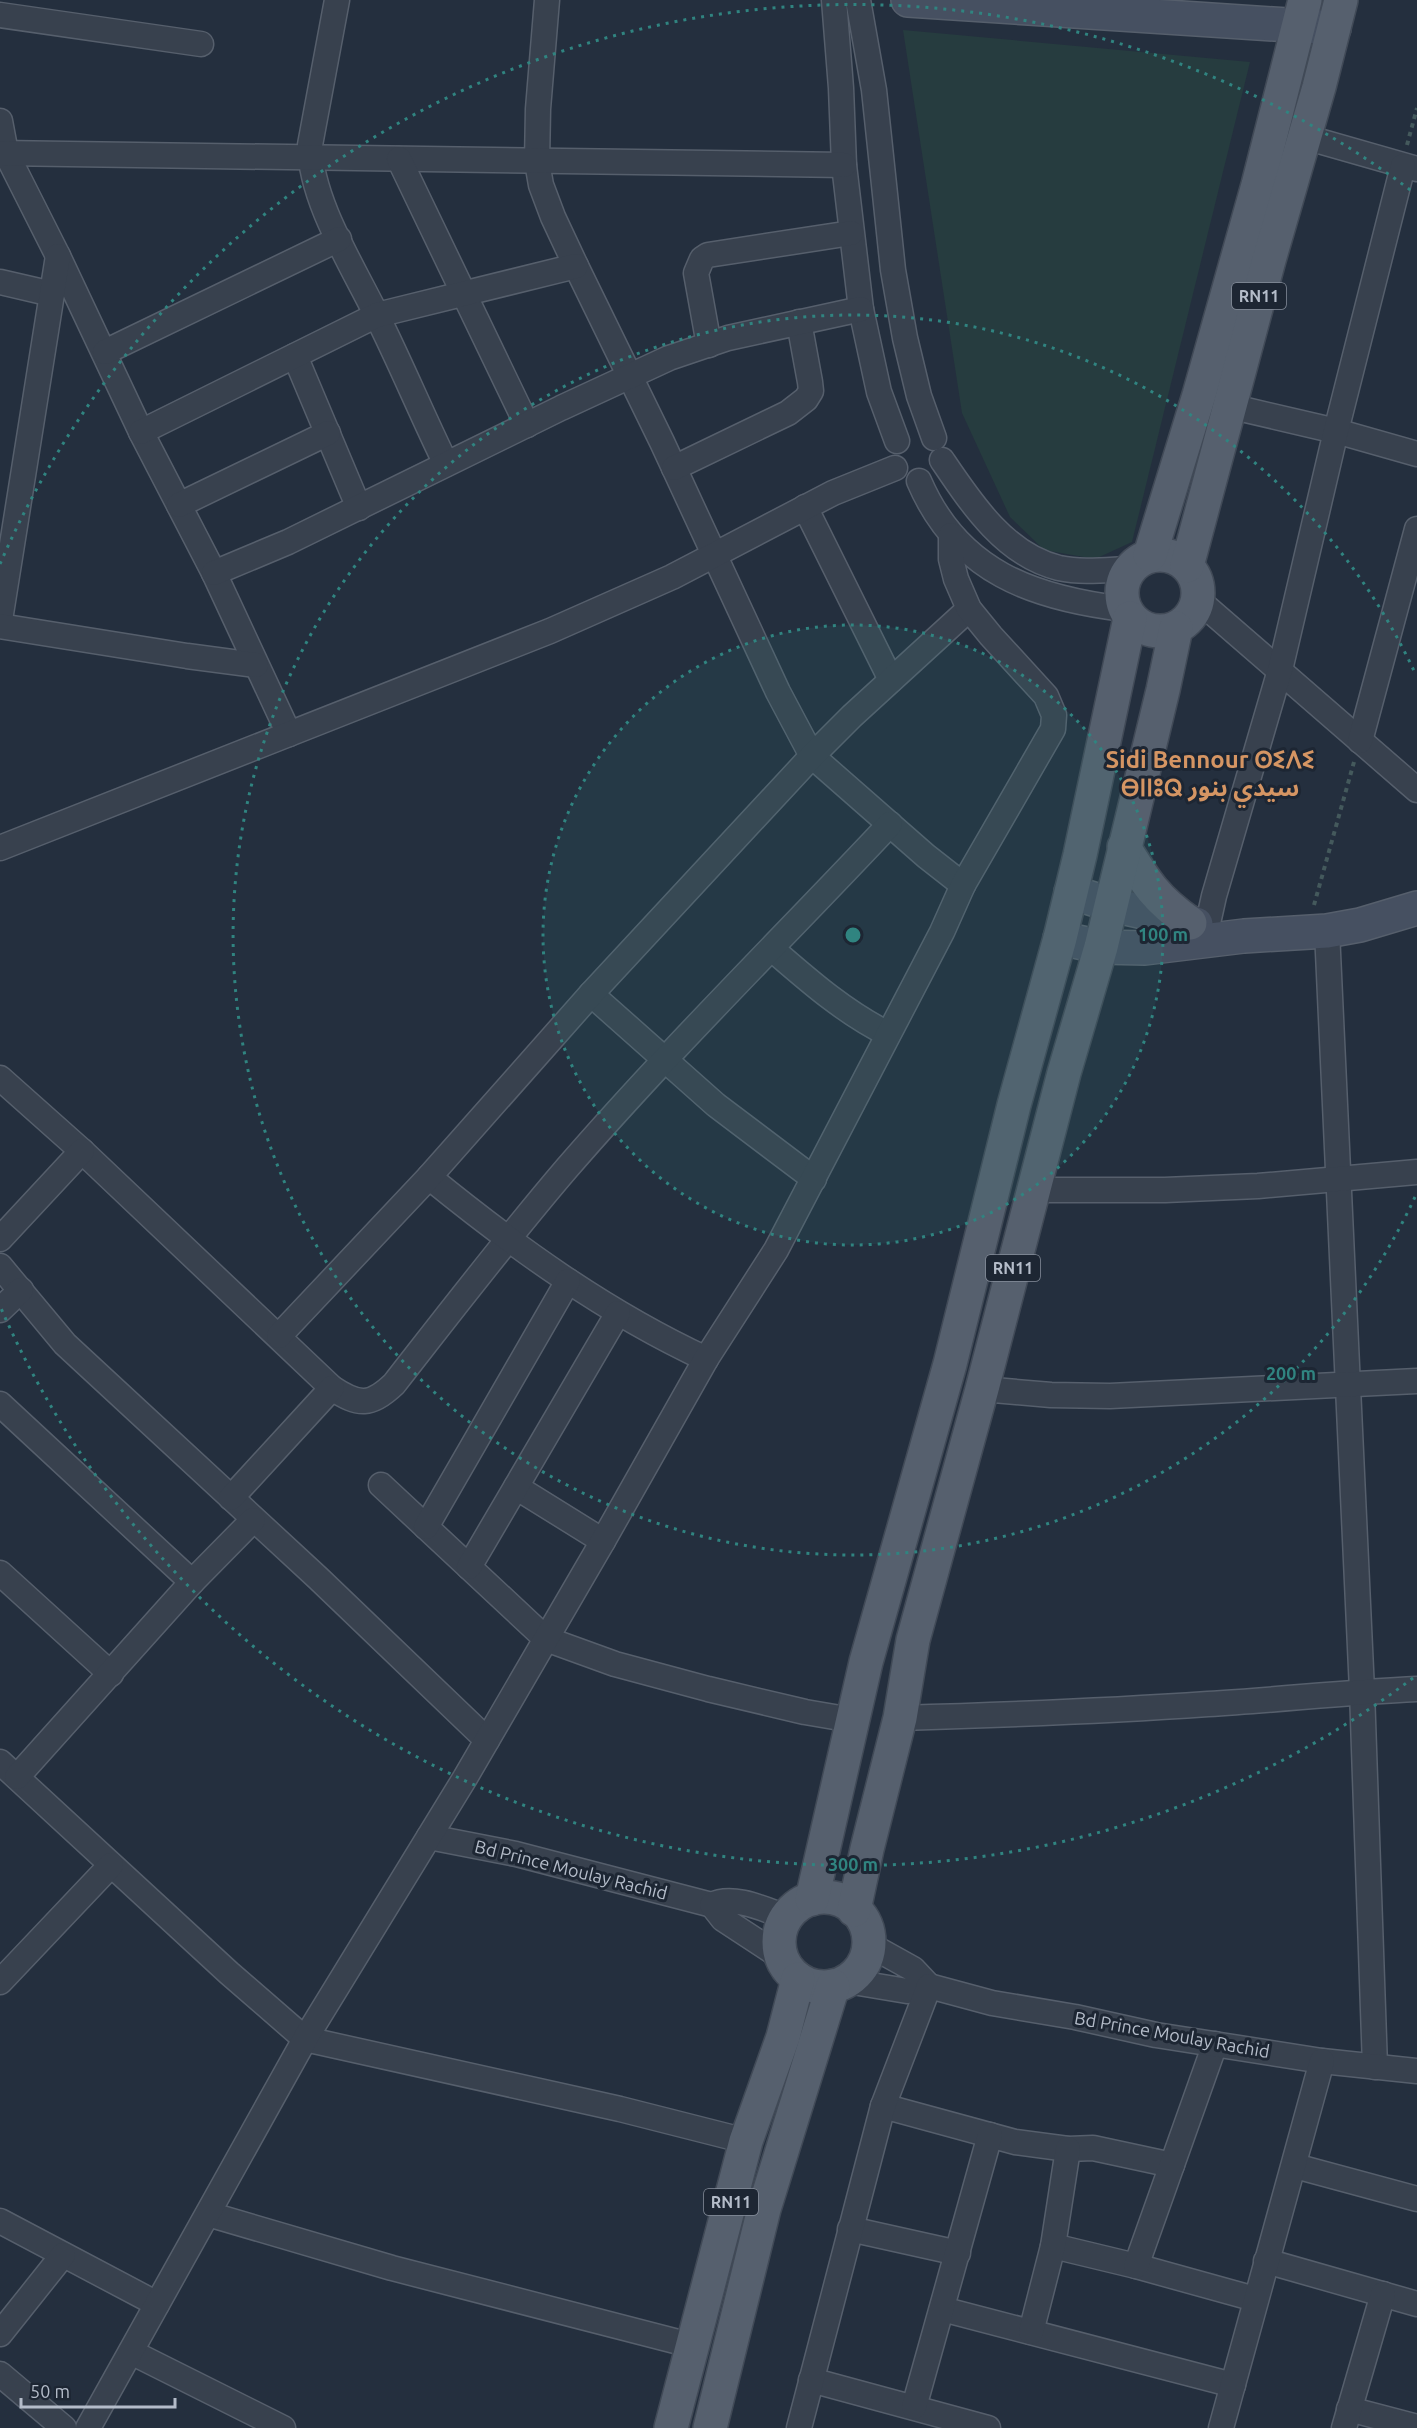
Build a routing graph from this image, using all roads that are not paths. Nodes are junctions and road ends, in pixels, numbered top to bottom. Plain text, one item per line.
1 (337, 0) edge
2 (547, 0) edge
3 (834, 0) edge
4 (858, 0) edge
5 (908, 0) edge
6 (1303, 12) edge
7 (1338, 14) edge
8 (0, 15) edge
9 (201, 44) dead end
10 (0, 121) edge
11 (1305, 137) junction
12 (3, 153) edge
13 (310, 157) junction
14 (399, 159) junction
15 (537, 162) junction
16 (844, 165) junction
17 (1410, 168) edge
18 (851, 233) junction
19 (339, 239) junction
20 (58, 256) junction
21 (576, 266) junction
22 (0, 282) edge
23 (52, 294) junction
24 (466, 294) junction
25 (861, 309) junction
26 (377, 315) junction
27 (799, 322) junction
28 (709, 345) junction
29 (105, 352) junction
30 (295, 356) junction
31 (630, 377) junction
32 (1229, 406) junction
33 (527, 425) junction
34 (1336, 431) junction
35 (141, 432) junction
36 (328, 433) junction
37 (897, 441) junction
38 (938, 449) junction
39 (1417, 454) edge
40 (447, 464) junction
41 (674, 468) junction
42 (895, 468) junction
43 (919, 481) junction
44 (179, 505) junction
45 (805, 507) junction
46 (359, 508) junction
47 (1417, 528) edge
48 (951, 535) junction
49 (1414, 553) edge
50 (715, 556) junction
51 (1139, 562) junction
52 (1187, 566) junction
53 (214, 573) junction
54 (1198, 600) junction
55 (969, 609) junction
56 (1127, 613) junction
57 (0, 620) edge
58 (0, 626) edge
59 (1176, 628) junction
60 (256, 665) junction
61 (1280, 670) junction
62 (891, 680) junction
63 (289, 734) junction
64 (1360, 741) junction
65 (812, 756) junction
66 (1417, 790) edge
67 (890, 825) junction
68 (0, 848) edge
69 (1125, 848) junction
70 (963, 885) junction
71 (1071, 892) junction
72 (1112, 905) junction
73 (1417, 908) edge
74 (1200, 930) junction
75 (1316, 932) junction
76 (1060, 938) junction
77 (1101, 947) junction
78 (772, 949) junction
79 (591, 994) junction
80 (888, 1034) junction
81 (665, 1060) junction
82 (0, 1078) edge
83 (82, 1151) junction
84 (1417, 1172) edge
85 (429, 1177) junction
86 (814, 1179) junction
87 (1339, 1179) junction
88 (1034, 1190) junction
89 (508, 1238) junction
90 (0, 1239) edge
91 (0, 1266) edge
92 (568, 1281) junction
93 (21, 1290) junction
94 (0, 1310) edge
95 (618, 1313) junction
96 (279, 1336) junction
97 (706, 1359) junction
98 (1417, 1381) edge
99 (1348, 1385) junction
100 (332, 1388) junction
101 (982, 1389) junction
102 (0, 1404) edge
103 (381, 1485) dead end
104 (516, 1487) junction
105 (231, 1498) junction
106 (253, 1520) junction
107 (426, 1527) junction
108 (603, 1541) junction
109 (469, 1567) junction
110 (0, 1573) edge
111 (192, 1582) junction
112 (546, 1639) junction
113 (111, 1674) junction
114 (1417, 1689) edge
115 (1362, 1691) junction
116 (900, 1718) junction
117 (852, 1719) junction
118 (487, 1740) junction
119 (8, 1769) edge
120 (429, 1837) junction
121 (111, 1865) junction
122 (712, 1905) junction
123 (799, 1908) junction
124 (854, 1910) junction
125 (868, 1944) junction
126 (789, 1968) junction
127 (0, 1982) edge
128 (840, 1984) junction
129 (929, 1986) junction
130 (305, 2039) junction
131 (1215, 2043) junction
132 (1322, 2061) junction
133 (1375, 2067) junction
134 (1417, 2071) edge
135 (883, 2106) junction
136 (990, 2135) junction
137 (746, 2141) junction
138 (1068, 2149) junction
139 (1172, 2165) junction
140 (1295, 2166) junction
141 (1417, 2199) edge
142 (208, 2214) junction
143 (2, 2226) edge
144 (849, 2229) junction
145 (1053, 2246) junction
146 (958, 2253) junction
147 (63, 2255) junction
148 (1266, 2260) junction
149 (1136, 2266) junction
150 (1383, 2294) junction
151 (1255, 2299) junction
152 (157, 2304) junction
153 (1417, 2304) edge
154 (942, 2309) junction
155 (1031, 2332) junction
156 (0, 2334) edge
157 (693, 2346) junction
158 (131, 2352) junction
159 (0, 2374) edge
160 (811, 2380) junction
161 (1233, 2385) junction
162 (914, 2407) junction
163 (1347, 2419) edge
164 (975, 2426) edge
165 (1417, 2427) edge
166 (64, 2428) edge
167 (88, 2428) edge
168 (283, 2428) edge
169 (672, 2428) edge
170 (710, 2428) edge
171 (799, 2428) edge
172 (1221, 2428) edge

1 - 13 street
2 - 15 street
3 - 16 street
4 - 38 street
5 - 6 main road
6 - 7 main road
6 - 51 main road, RN11
7 - 11 main road, RN11
8 - 9 street
10 - 12 street
11 - 17 street
11 - 32 main road, RN11
12 - 13 street
12 - 20 street
13 - 14 street
13 - 19 street
14 - 15 street
14 - 24 street
15 - 16 street
15 - 21 street
16 - 18 street
17 - 34 street
18 - 25 street
18 - 28 street
19 - 26 street
19 - 29 street
20 - 23 street
20 - 29 street
21 - 24 street
21 - 31 street
22 - 23 street
23 - 57 street
24 - 26 street
24 - 33 street
25 - 27 street
25 - 37 street
26 - 30 street
26 - 40 street
27 - 28 street
27 - 41 street
28 - 31 street
29 - 35 street
30 - 35 street
30 - 36 street
31 - 33 street
31 - 41 street
32 - 34 street
32 - 52 main road, RN11
33 - 40 street
34 - 39 street
34 - 61 street
35 - 44 street
36 - 44 street
36 - 46 street
37 - 38 street
37 - 42 street
38 - 43 street
38 - 51 street
40 - 46 street
41 - 50 street
42 - 43 street
42 - 45 street
43 - 48 street
44 - 53 street
45 - 50 street
45 - 62 street
46 - 53 street
47 - 49 street
48 - 55 street
48 - 56 street
49 - 64 street
50 - 63 street
50 - 65 street
51 - 52 main road
51 - 56 main road, RN11
52 - 54 main road
53 - 60 street
54 - 59 main road, RN11
54 - 61 street
55 - 62 street
55 - 70 street
56 - 59 main road
56 - 71 main road, RN11
58 - 60 street
59 - 69 main road, RN11
60 - 63 street
61 - 64 street
61 - 74 street
62 - 65 street
63 - 68 street
64 - 66 street
65 - 67 street
65 - 79 street
67 - 70 street
67 - 78 street
69 - 72 main road, RN11
69 - 74 main road
70 - 80 street
71 - 72 main road
71 - 76 main road, RN11
72 - 74 main road
72 - 77 main road, RN11
73 - 75 main road
74 - 75 main road
74 - 77 main road
75 - 87 street
76 - 77 main road
76 - 117 main road, RN11
77 - 88 main road, RN11
78 - 80 street
78 - 81 street
79 - 81 street
79 - 85 street
80 - 86 street
81 - 86 street
81 - 89 street
82 - 83 street
83 - 90 street
83 - 96 street
84 - 87 street
85 - 89 street
85 - 96 street
86 - 97 street
87 - 88 street
87 - 99 street
88 - 101 main road, RN11
89 - 92 street
89 - 100 street
91 - 93 street
92 - 95 street
92 - 107 street
93 - 94 street
93 - 105 street
95 - 97 street
95 - 104 street
96 - 100 street
97 - 108 street
98 - 99 street
99 - 101 street
99 - 115 street
100 - 105 street
101 - 116 main road, RN11
102 - 111 street
103 - 107 street
104 - 108 street
104 - 109 street
105 - 106 street
106 - 111 street
106 - 118 street
107 - 109 street
108 - 112 street
109 - 112 street
110 - 113 street
111 - 113 street
112 - 117 street
112 - 118 street
113 - 119 street
114 - 115 street
115 - 116 street
115 - 133 street
116 - 124 main road, RN11
117 - 123 main road, RN11
118 - 120 street
119 - 121 street
120 - 122 street, Bd Prince Moulay Rachid
120 - 130 street
121 - 127 street
121 - 130 street
122 - 123 street, Bd Prince Moulay Rachid
122 - 126 street, Bd Prince Moulay Rachid
123 - 124 main road
123 - 126 main road, RN11
124 - 125 main road
125 - 128 main road, RN11
125 - 129 street, Bd Prince Moulay Rachid
126 - 128 main road
126 - 137 main road, RN11
128 - 129 street, Bd Prince Moulay Rachid
128 - 170 main road, RN11
129 - 131 street, Bd Prince Moulay Rachid
129 - 135 street
130 - 137 street
130 - 142 street
131 - 132 street, Bd Prince Moulay Rachid
131 - 139 street
132 - 133 street, Bd Prince Moulay Rachid
132 - 140 street
133 - 134 street, Bd Prince Moulay Rachid
135 - 136 street
135 - 144 street
136 - 138 street
136 - 146 street
137 - 157 main road, RN11
138 - 139 street
138 - 145 street
139 - 149 street
140 - 141 street
140 - 148 street
142 - 152 street
142 - 157 street
143 - 147 street
144 - 146 street
144 - 160 street
145 - 149 street
145 - 155 street
146 - 154 street
147 - 152 street
147 - 156 street
148 - 150 street
148 - 151 street
149 - 151 street
150 - 153 street
150 - 163 street
151 - 161 street
152 - 158 street
154 - 155 street
154 - 162 street
155 - 161 street
157 - 169 main road, RN11
158 - 167 street
158 - 168 street
159 - 166 street
160 - 162 street
160 - 171 street
161 - 172 street
162 - 164 street
163 - 165 street

